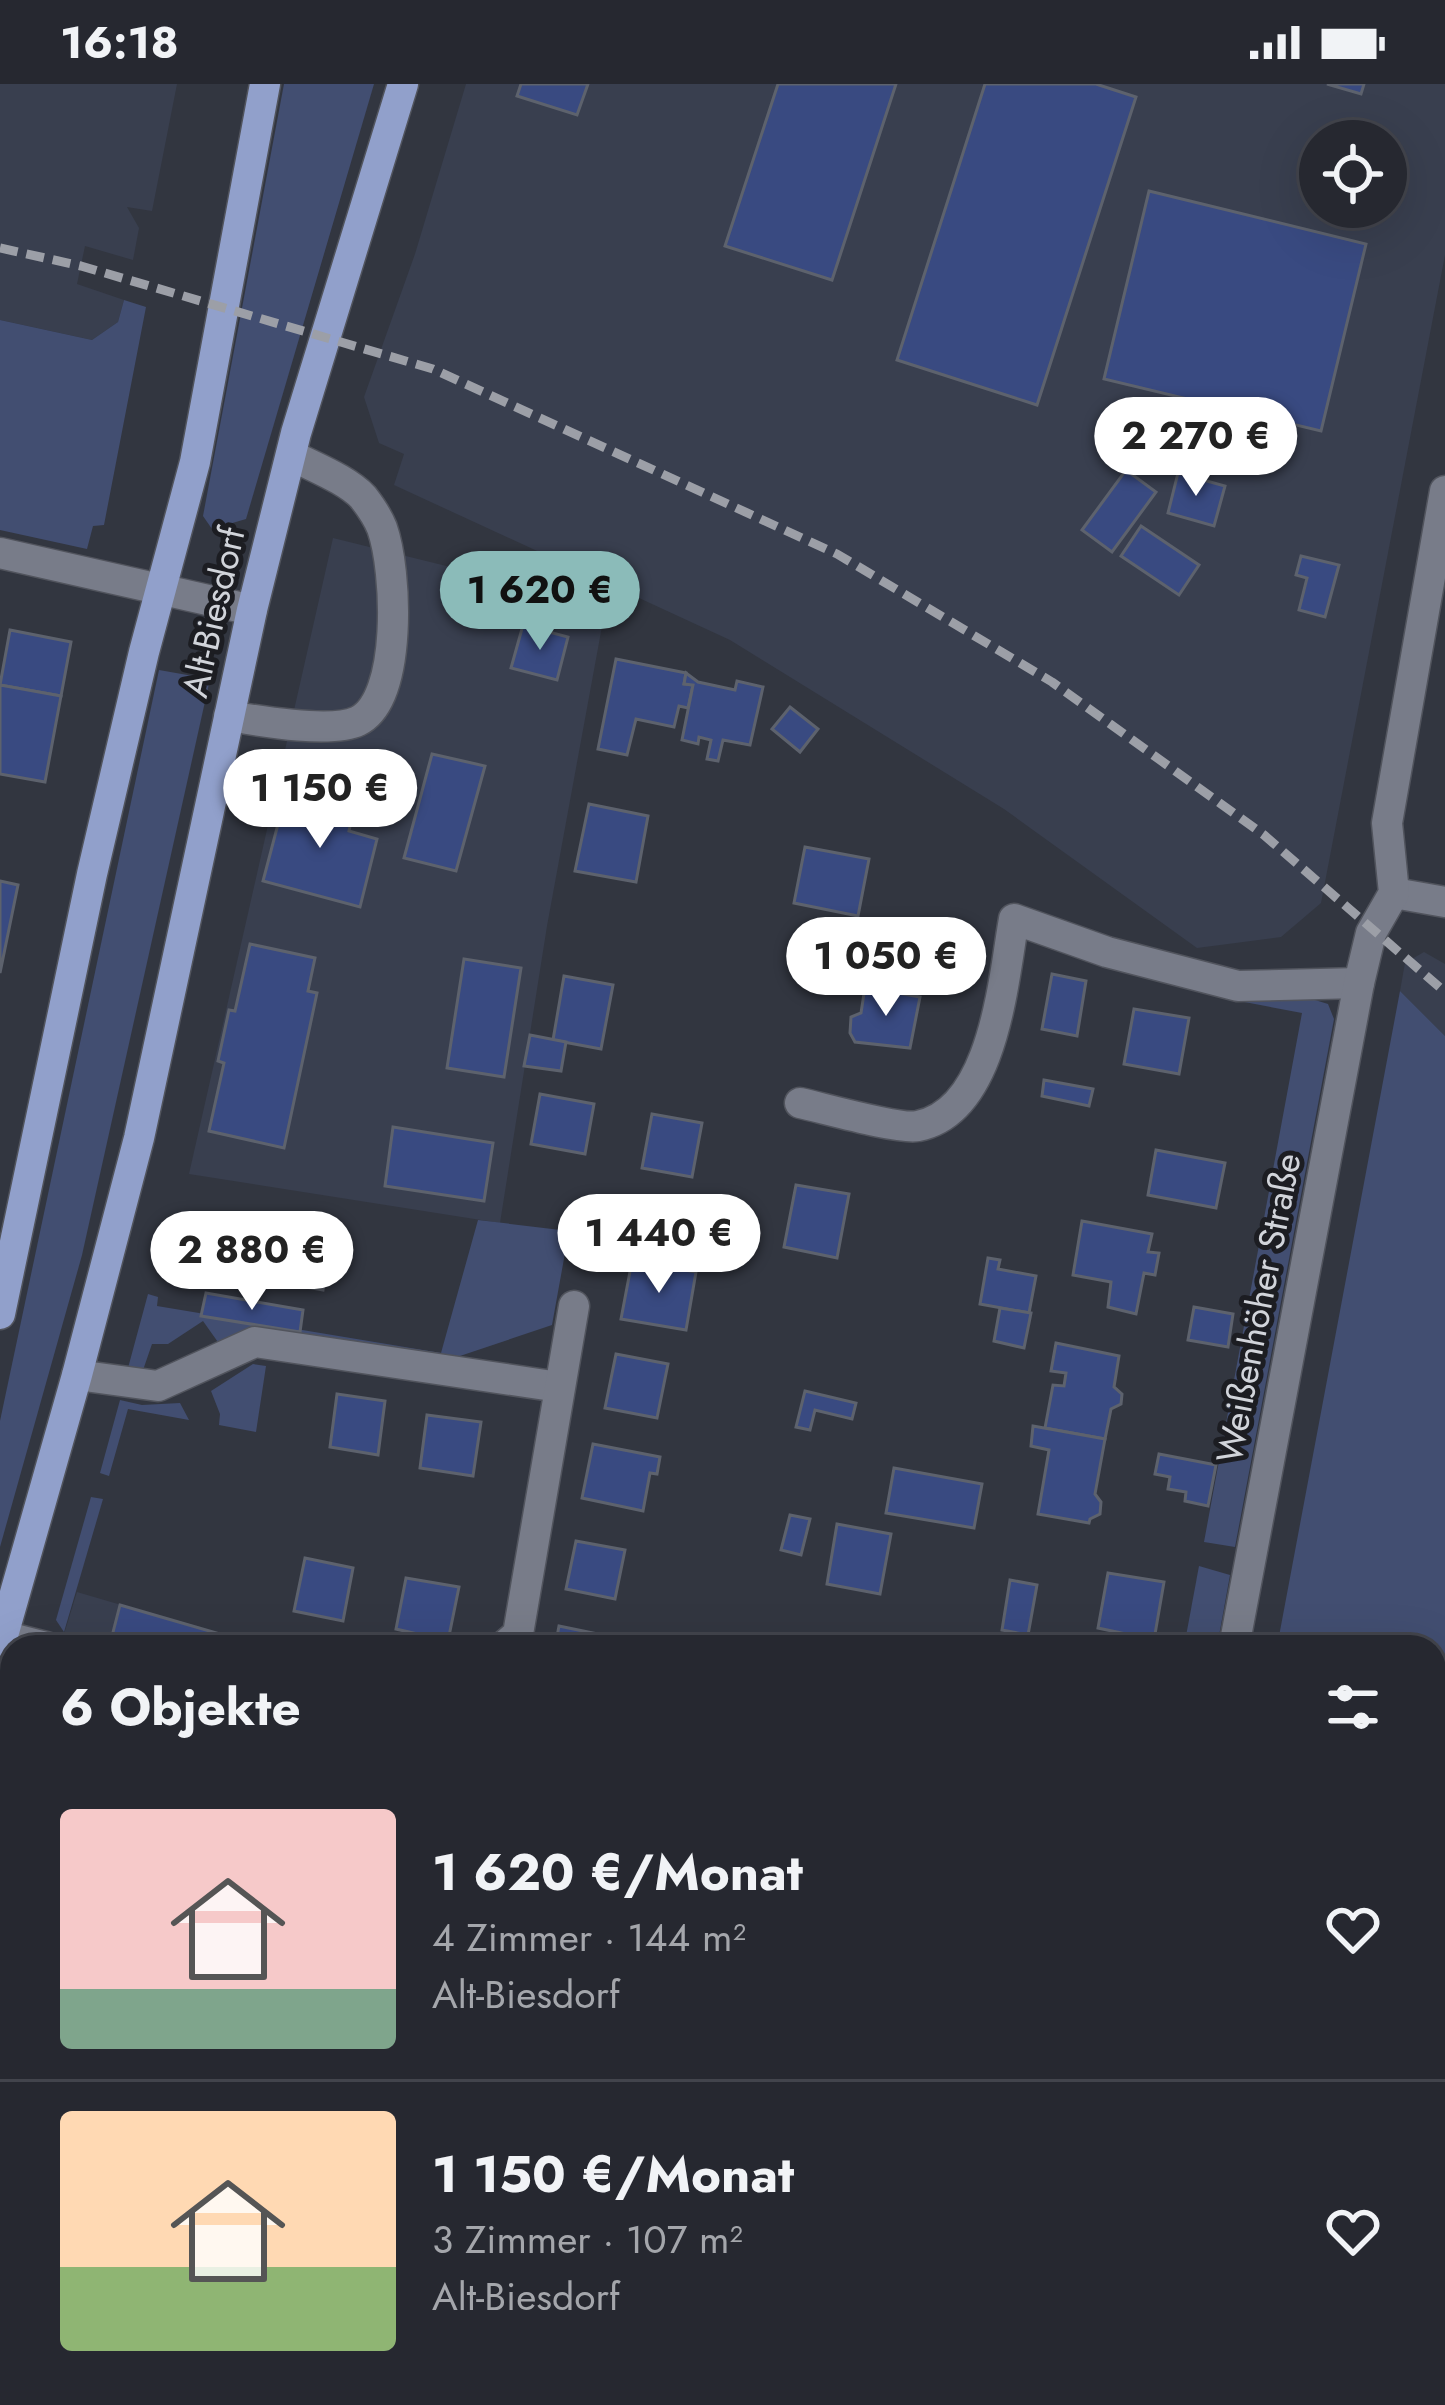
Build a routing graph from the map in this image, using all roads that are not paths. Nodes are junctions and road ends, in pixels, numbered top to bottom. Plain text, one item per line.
1 (265, 84) edge
2 (403, 84) edge
3 (291, 455) junction
4 (1445, 491) edge
5 (0, 553) edge
6 (162, 589) junction
7 (252, 610) junction
8 (229, 716) junction
9 (1394, 893) junction
10 (1445, 902) edge
11 (1359, 983) junction
12 (800, 1103) dead end
13 (574, 1306) dead end
14 (0, 1314) edge
15 (77, 1376) junction
16 (559, 1387) junction
17 (4, 1635) edge
18 (517, 1635) edge
19 (1236, 1635) edge

1 - 6 main road, Alt-Biesdorf
2 - 3 main road, Alt-Biesdorf
3 - 7 main road, Alt-Biesdorf
3 - 8 street
4 - 9 street
5 - 6 street
6 - 7 street
6 - 14 main road, Alt-Biesdorf
7 - 8 main road, Alt-Biesdorf
8 - 15 main road, Alt-Biesdorf
9 - 10 street
9 - 11 street, Weißenhöher Straße
11 - 12 street
11 - 19 street, Weißenhöher Straße
13 - 16 street
15 - 16 street
15 - 17 main road, Alt-Biesdorf
16 - 18 street

